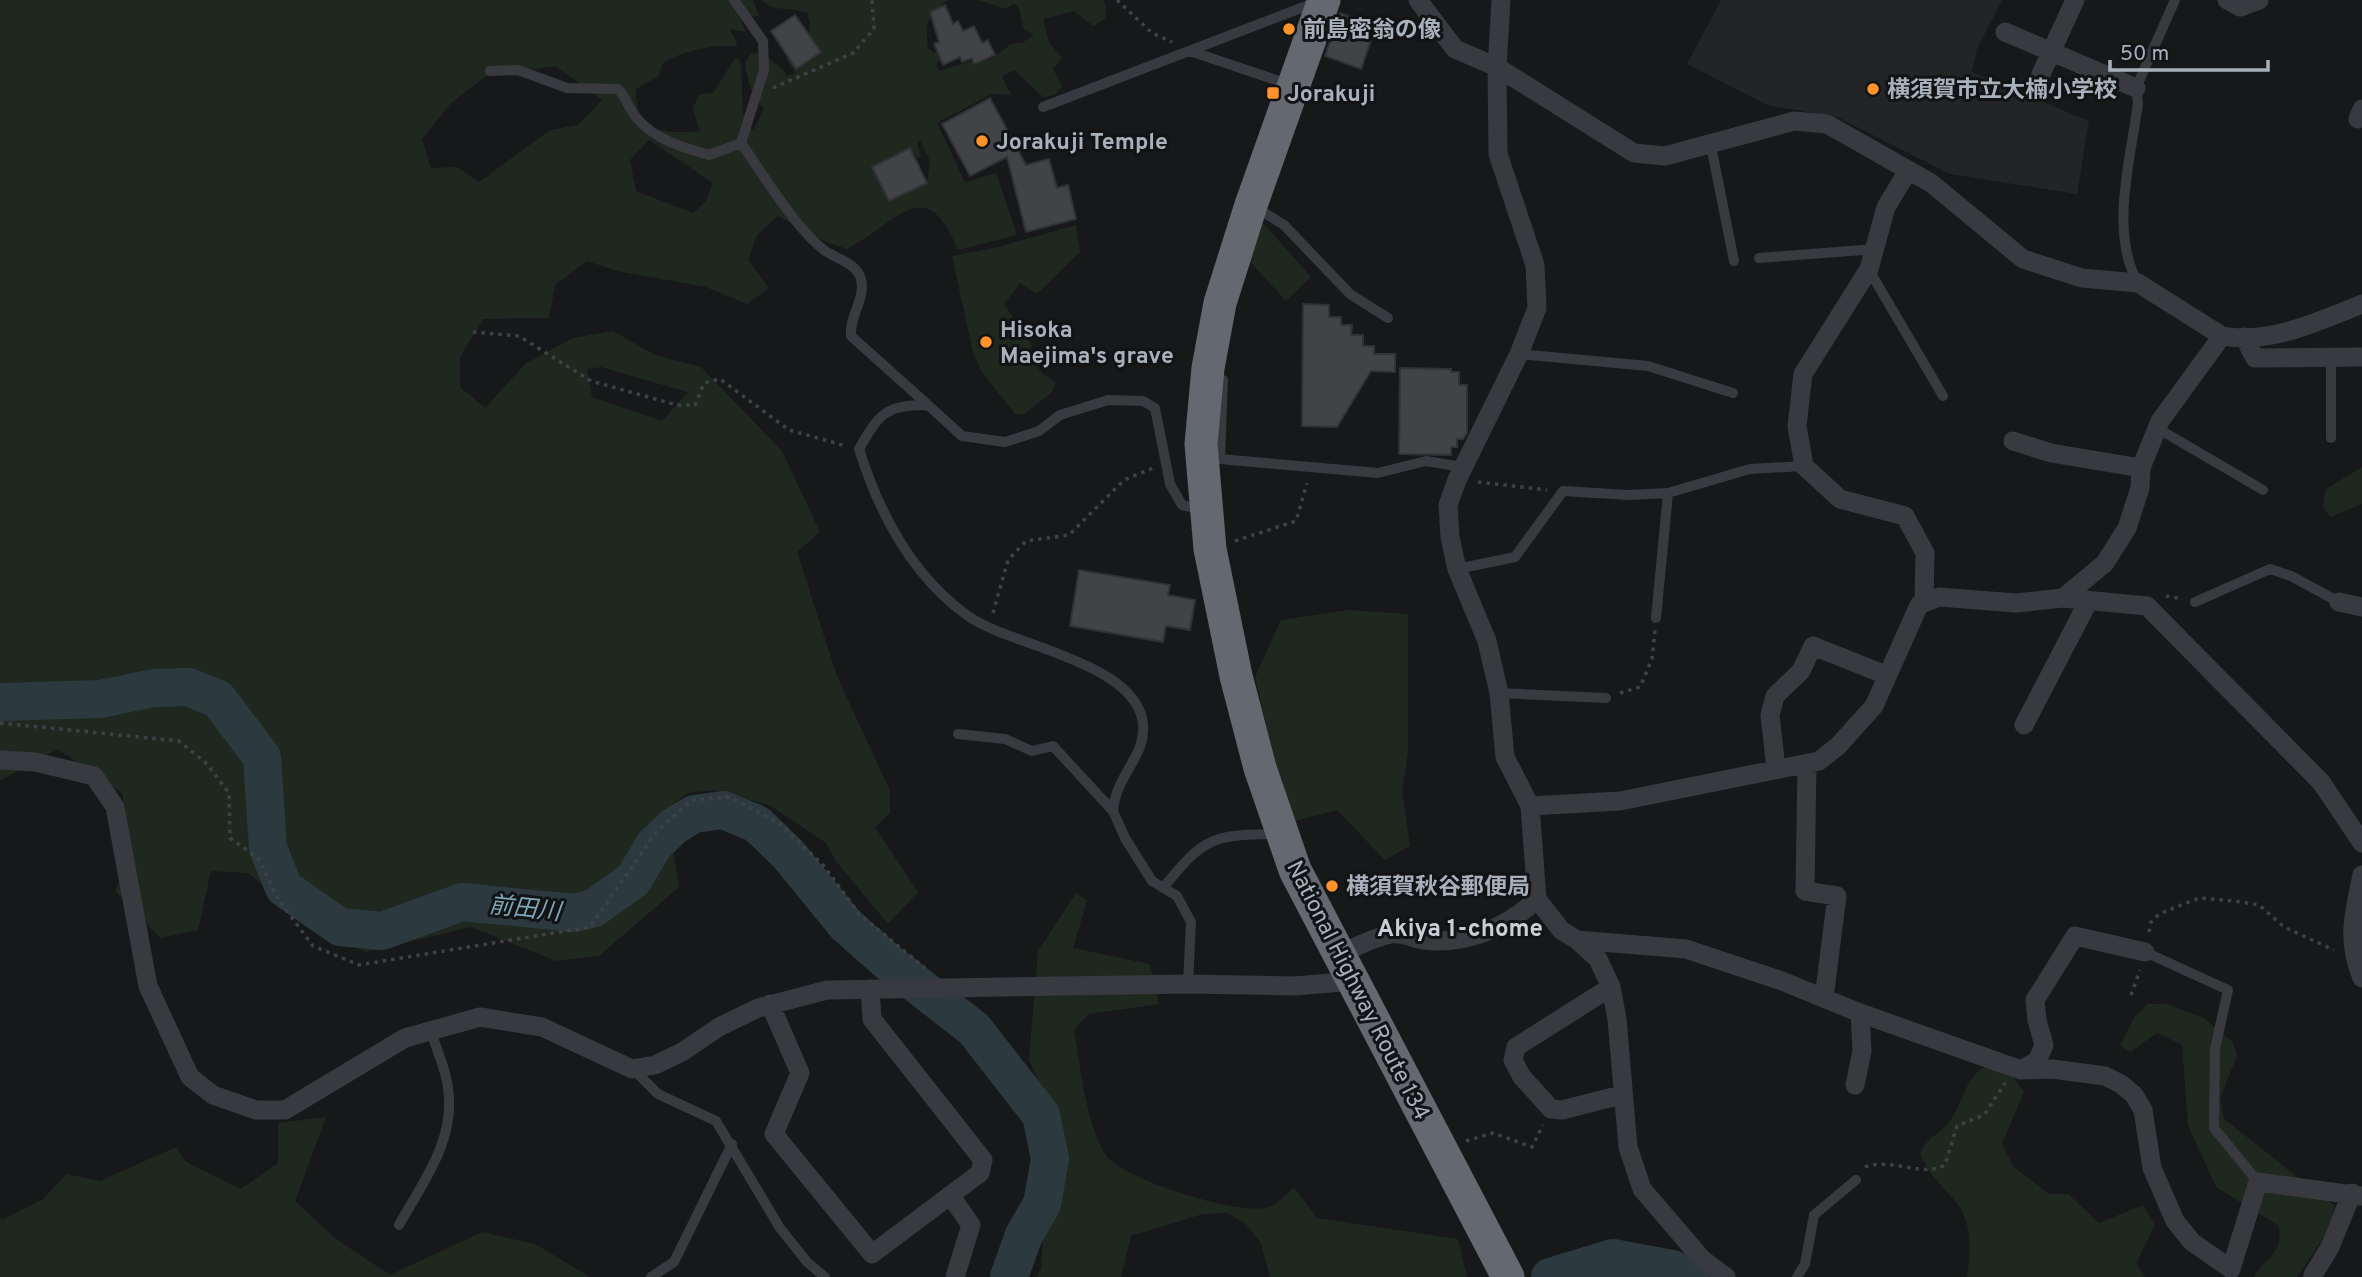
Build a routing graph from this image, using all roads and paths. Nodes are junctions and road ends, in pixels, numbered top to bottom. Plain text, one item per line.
1 (734, 0) edge
2 (872, 0) edge
3 (1117, 0) edge
4 (1323, 0) edge
5 (1418, 0) edge
6 (1502, 0) edge
7 (2075, 0) edge
8 (2175, 0) edge
9 (2227, 0) edge
10 (2259, 0) edge
11 (2005, 32) dead end
12 (1190, 51) junction
13 (2051, 52) junction
14 (1497, 67) junction
15 (490, 71) dead end
16 (2041, 74) dead end
17 (1296, 87) junction
18 (2136, 88) junction
19 (753, 104) junction
20 (1043, 107) dead end
21 (741, 144) junction
22 (1711, 146) junction
23 (1908, 171) junction
24 (1251, 205) junction
25 (1877, 248) junction
26 (1759, 258) dead end
27 (1734, 261) dead end
28 (1869, 269) junction
29 (2138, 284) junction
30 (2362, 304) edge
31 (1388, 318) dead end
32 (473, 332) dead end
33 (2222, 336) junction
34 (2244, 337) junction
35 (1221, 353) junction
36 (1519, 354) junction
37 (2331, 357) junction
38 (2362, 357) edge
39 (1733, 393) dead end
40 (1943, 396) dead end
41 (928, 405) junction
42 (2157, 428) junction
43 (2331, 438) dead end
44 (2012, 441) dead end
45 (859, 449) junction
46 (1167, 463) junction
47 (1804, 466) junction
48 (1311, 467) junction
49 (2141, 468) junction
50 (1460, 474) junction
51 (2263, 490) dead end
52 (1563, 491) junction
53 (1668, 493) junction
54 (1205, 511) junction
55 (1210, 548) junction
56 (1457, 569) junction
57 (2063, 598) junction
58 (1924, 601) junction
59 (2088, 602) junction
60 (2195, 602) dead end
61 (2339, 602) joint
62 (2362, 607) edge
63 (1656, 618) joint
64 (988, 629) junction
65 (1886, 675) junction
66 (1499, 693) junction
67 (1606, 698) joint
68 (0, 723) edge
69 (2024, 726) dead end
70 (958, 734) dead end
71 (0, 760) edge
72 (1807, 763) junction
73 (1776, 769) junction
74 (1531, 806) junction
75 (1114, 811) junction
76 (1281, 834) junction
77 (2362, 843) edge
78 (2362, 875) edge
79 (1163, 888) junction
80 (1537, 898) junction
81 (2159, 914) dead end
82 (1577, 940) junction
83 (2145, 952) joint
84 (1348, 967) junction
85 (2358, 969) edge
86 (1188, 984) junction
87 (947, 986) junction
88 (1611, 987) junction
89 (870, 989) junction
90 (1824, 998) junction
91 (770, 1004) junction
92 (1860, 1013) junction
93 (430, 1031) junction
94 (2018, 1068) junction
95 (632, 1069) junction
96 (1855, 1085) dead end
97 (1622, 1095) junction
98 (1551, 1109) junction
99 (732, 1144) junction
100 (1441, 1150) junction
101 (1856, 1180) joint
102 (2258, 1182) junction
103 (2357, 1194) edge
104 (950, 1195) junction
105 (399, 1225) dead end
106 (2233, 1273) edge
107 (2313, 1275) dead end
108 (651, 1277) edge
109 (825, 1277) edge
110 (955, 1277) edge
111 (1507, 1277) edge
112 (1726, 1277) edge
113 (1797, 1277) edge

1 - 19 lane
2 - 19 path
3 - 12 path
4 - 12 lane
4 - 17 highway, National Highway Route 134
5 - 14 street
6 - 14 street
7 - 13 street
8 - 18 lane
9 - 10 street
11 - 13 street
12 - 17 lane
12 - 20 lane
13 - 16 street
13 - 18 street
14 - 22 street
14 - 36 street
15 - 21 lane
17 - 24 highway, National Highway Route 134
18 - 29 lane
19 - 21 lane
21 - 41 lane
22 - 23 street
22 - 27 lane
23 - 25 street
23 - 29 street
24 - 31 lane
24 - 35 highway, National Highway Route 134
25 - 26 lane
25 - 28 street
28 - 40 lane
28 - 47 street
29 - 33 street
30 - 34 street
32 - 45 path
33 - 34 street
33 - 42 street
34 - 37 street
35 - 48 lane
35 - 54 highway, National Highway Route 134
36 - 39 lane
36 - 50 street
37 - 38 street
37 - 43 lane
41 - 45 lane
41 - 46 lane
42 - 49 street
42 - 51 lane
44 - 49 street
45 - 64 lane
46 - 54 lane
46 - 64 path
47 - 53 lane
47 - 58 street
48 - 50 lane
48 - 55 path
49 - 57 street
50 - 52 path
50 - 56 street
52 - 53 lane
52 - 56 lane
53 - 63 lane
54 - 55 highway, National Highway Route 134
55 - 76 highway, National Highway Route 134
56 - 66 street
57 - 58 street
57 - 59 street
58 - 65 street
59 - 69 street
59 - 77 street
60 - 61 lane
61 - 62 street
63 - 67 path
64 - 75 lane
65 - 72 street
65 - 73 street
66 - 67 lane
66 - 74 street
68 - 87 path
70 - 75 lane
71 - 93 street
72 - 73 street
72 - 90 street
73 - 74 street
74 - 80 street
75 - 79 lane
76 - 79 lane
76 - 84 highway, National Highway Route 134
78 - 85 street
79 - 86 lane
80 - 82 street
80 - 84 street
81 - 85 path
82 - 88 street
82 - 90 street
83 - 94 street
83 - 102 lane
84 - 86 street
84 - 100 highway, National Highway Route 134
86 - 87 street
87 - 89 street
88 - 97 street
88 - 98 street
89 - 91 street
89 - 104 street
90 - 92 street
91 - 95 street
91 - 104 street
92 - 94 street
92 - 96 street
93 - 95 street
93 - 105 lane
94 - 101 path
94 - 106 street
95 - 99 lane
97 - 98 street
97 - 112 street
98 - 100 path
99 - 108 lane
99 - 109 lane
100 - 111 highway, National Highway Route 134
101 - 113 lane
102 - 103 street
102 - 106 street
103 - 107 street
104 - 110 street

